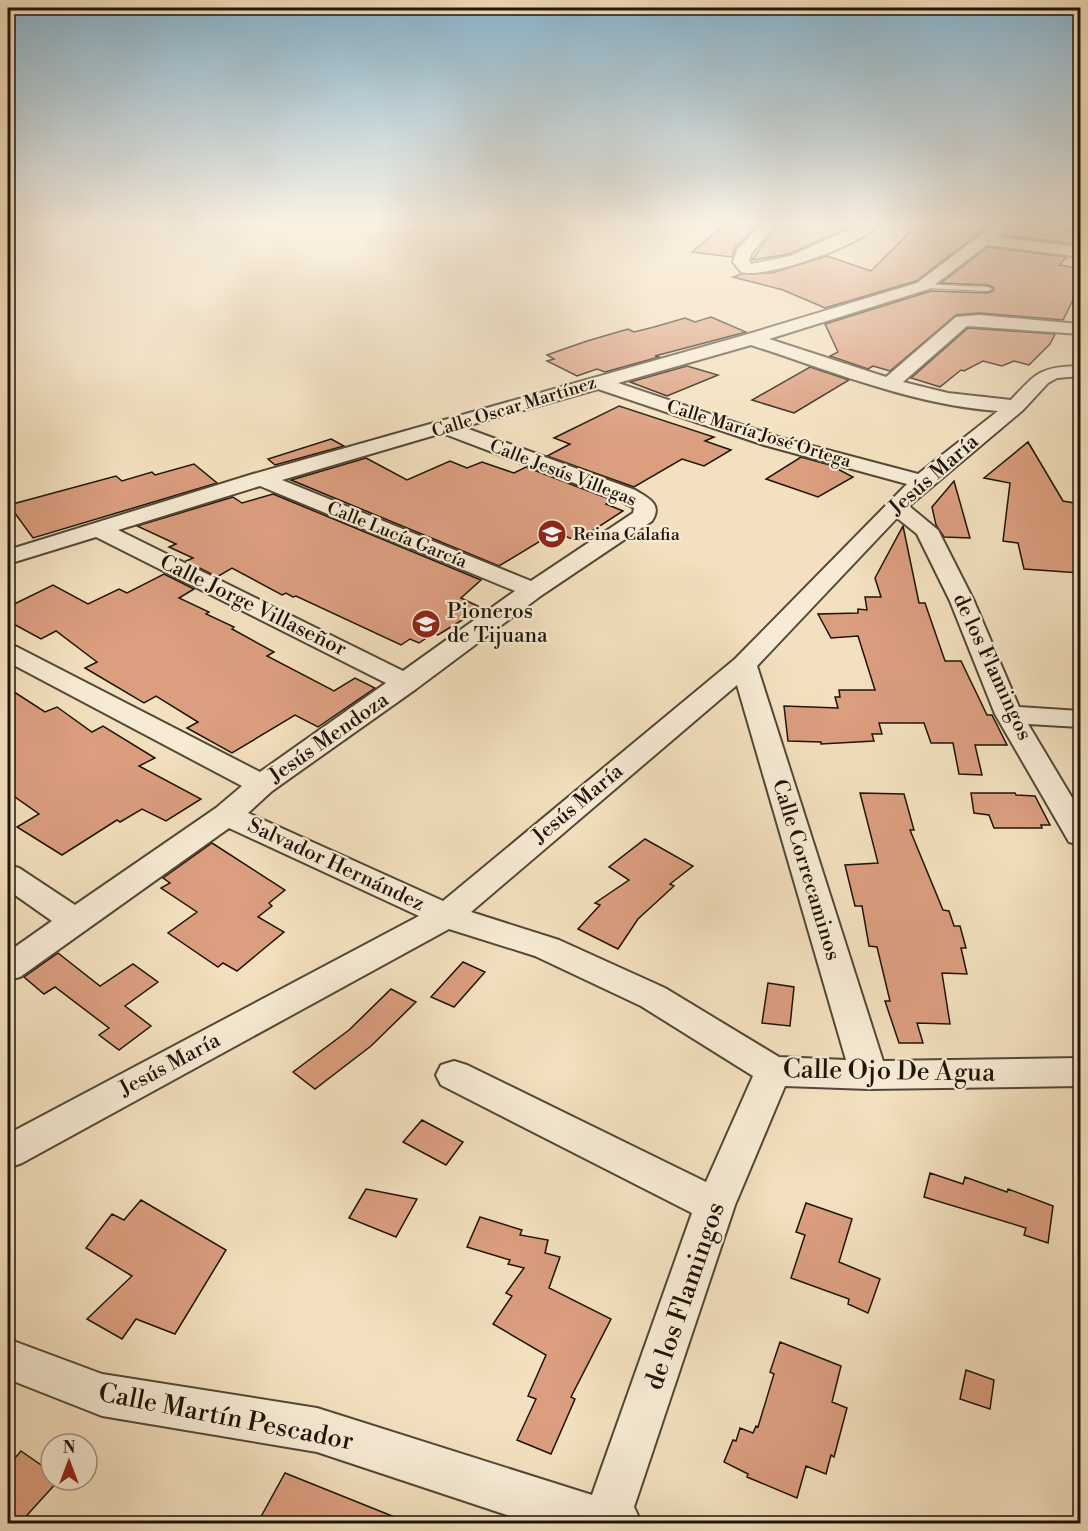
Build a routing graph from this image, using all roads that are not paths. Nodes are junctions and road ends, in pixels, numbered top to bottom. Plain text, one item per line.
1 (890, 296) edge
2 (1080, 329) edge
3 (751, 339) junction
4 (1080, 370) edge
5 (597, 382) junction
6 (890, 383) junction
7 (1016, 406) junction
8 (446, 428) junction
9 (261, 479) junction
10 (922, 482) junction
11 (645, 505) joint
12 (896, 506) junction
13 (98, 529) junction
14 (8, 557) edge
15 (533, 590) junction
16 (8, 652) edge
17 (744, 665) junction
18 (408, 683) junction
19 (1009, 714) junction
20 (1080, 719) edge
21 (262, 785) junction
22 (227, 815) junction
23 (1080, 835) edge
24 (8, 875) edge
25 (446, 916) junction
26 (74, 920) junction
27 (8, 968) edge
28 (772, 1071) junction
29 (1080, 1072) edge
30 (454, 1075) dead end
31 (869, 1075) junction
32 (8, 1152) edge
33 (716, 1205) junction
34 (8, 1359) edge
35 (609, 1523) edge

1 - 3 street, Calle Oscar Martínez
2 - 6 street
3 - 5 street, Calle Oscar Martínez
3 - 6 street
4 - 7 street, Jesús María
5 - 8 street, Calle Oscar Martínez
5 - 10 street, Calle María José Ortega
6 - 7 street
7 - 10 street, Jesús María
8 - 9 street, Calle Oscar Martínez
8 - 11 street, Calle Jesús Villegas
9 - 13 street, Calle Oscar Martínez
9 - 15 street, Calle Lucía García
10 - 12 street, Jesús María
11 - 15 street, Jesús Mendoza
12 - 17 street, Jesús María
12 - 19 street, de los Flamingos
13 - 14 street, Calle Oscar Martínez
13 - 18 street, Calle Jorge Villaseñor
15 - 18 street, Jesús Mendoza
16 - 21 street
17 - 25 street, Jesús María
17 - 31 street, Calle Correcaminos
18 - 21 street, Jesús Mendoza
19 - 20 street
19 - 23 street, de los Flamingos
21 - 22 street, Jesús Mendoza
22 - 25 street, Salvador Hernández
22 - 26 street, Jesús Mendoza
24 - 26 street
25 - 28 street, Calle Ojo De Agua
25 - 32 street, Jesús María
26 - 27 street, Jesús Mendoza
28 - 31 street, Calle Ojo De Agua
28 - 33 street, de los Flamingos
29 - 31 street, Calle Ojo De Agua
30 - 33 street
33 - 35 street, de los Flamingos
34 - 35 street, Calle Martín Pescador

